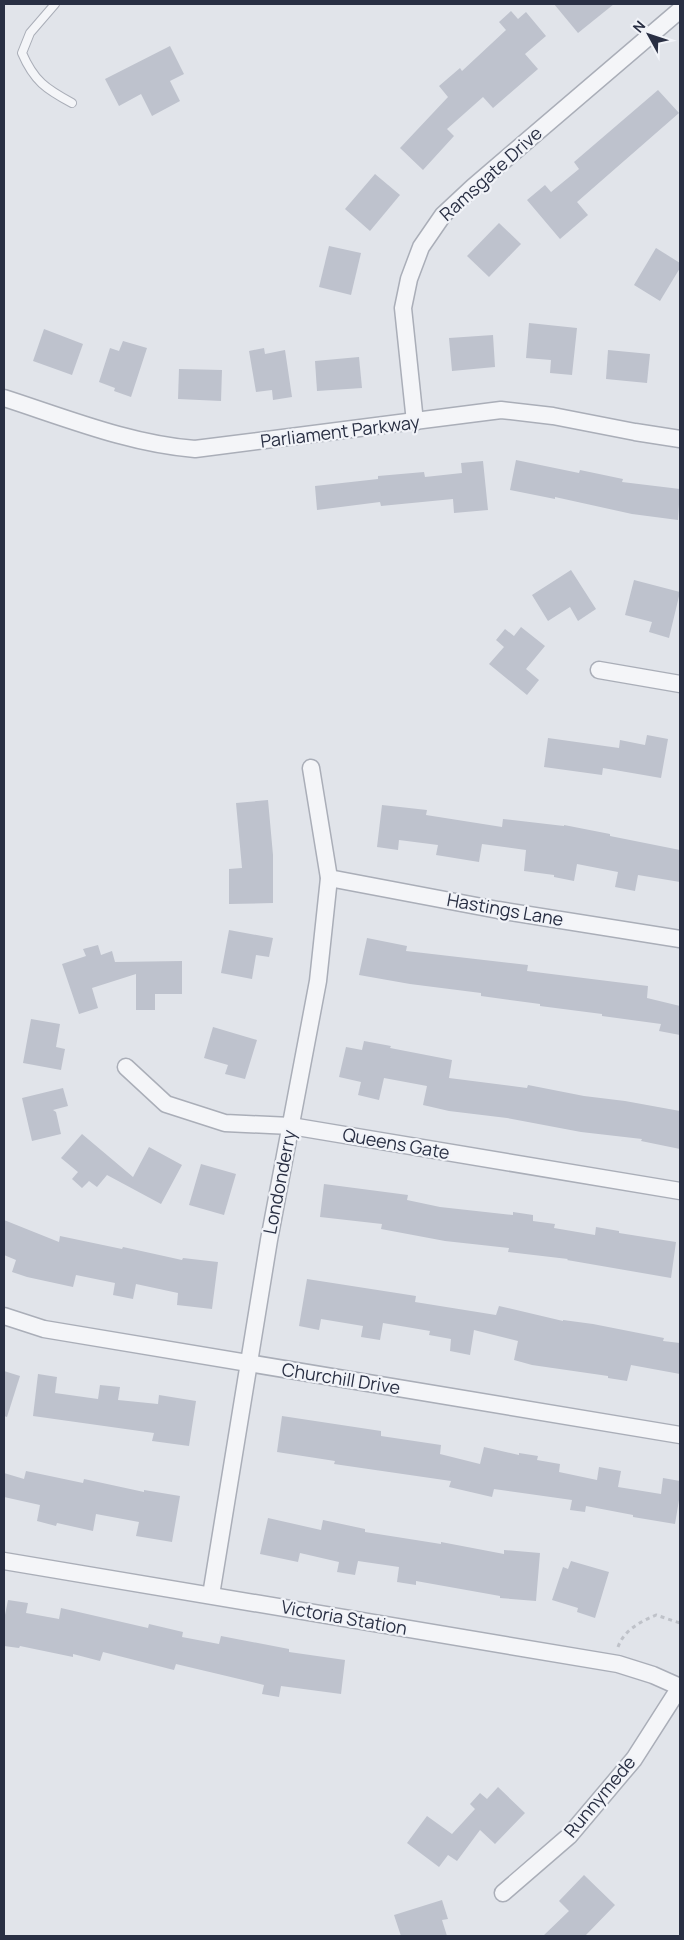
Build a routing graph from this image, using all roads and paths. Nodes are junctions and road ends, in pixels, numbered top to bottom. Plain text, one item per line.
1 (55, 4) edge
2 (680, 10) edge
3 (72, 103) dead end
4 (4, 398) edge
5 (415, 422) junction
6 (680, 439) edge
7 (599, 670) dead end
8 (680, 684) edge
9 (311, 768) dead end
10 (329, 878) junction
11 (680, 939) edge
12 (126, 1067) dead end
13 (291, 1126) junction
14 (680, 1191) edge
15 (4, 1316) edge
16 (249, 1364) junction
17 (680, 1435) edge
18 (4, 1561) edge
19 (211, 1595) junction
20 (680, 1623) edge
21 (612, 1663) junction
22 (680, 1687) edge
23 (503, 1892) dead end

1 - 3 lane
2 - 5 street, Ramsgate Drive
4 - 5 street, Parliament Parkway
5 - 6 street, Parliament Parkway
7 - 8 street
9 - 10 street, Londonderry
10 - 11 street, Hastings Lane
10 - 13 street, Londonderry
12 - 13 street, Queens Gate
13 - 14 street, Queens Gate
13 - 16 street, Londonderry
15 - 16 street, Churchill Drive
16 - 17 street, Churchill Drive
16 - 19 street, Londonderry
18 - 19 street, Victoria Station
19 - 21 street, Victoria Station
20 - 21 path
21 - 22 street, Victoria Station
22 - 23 street, Runnymede

